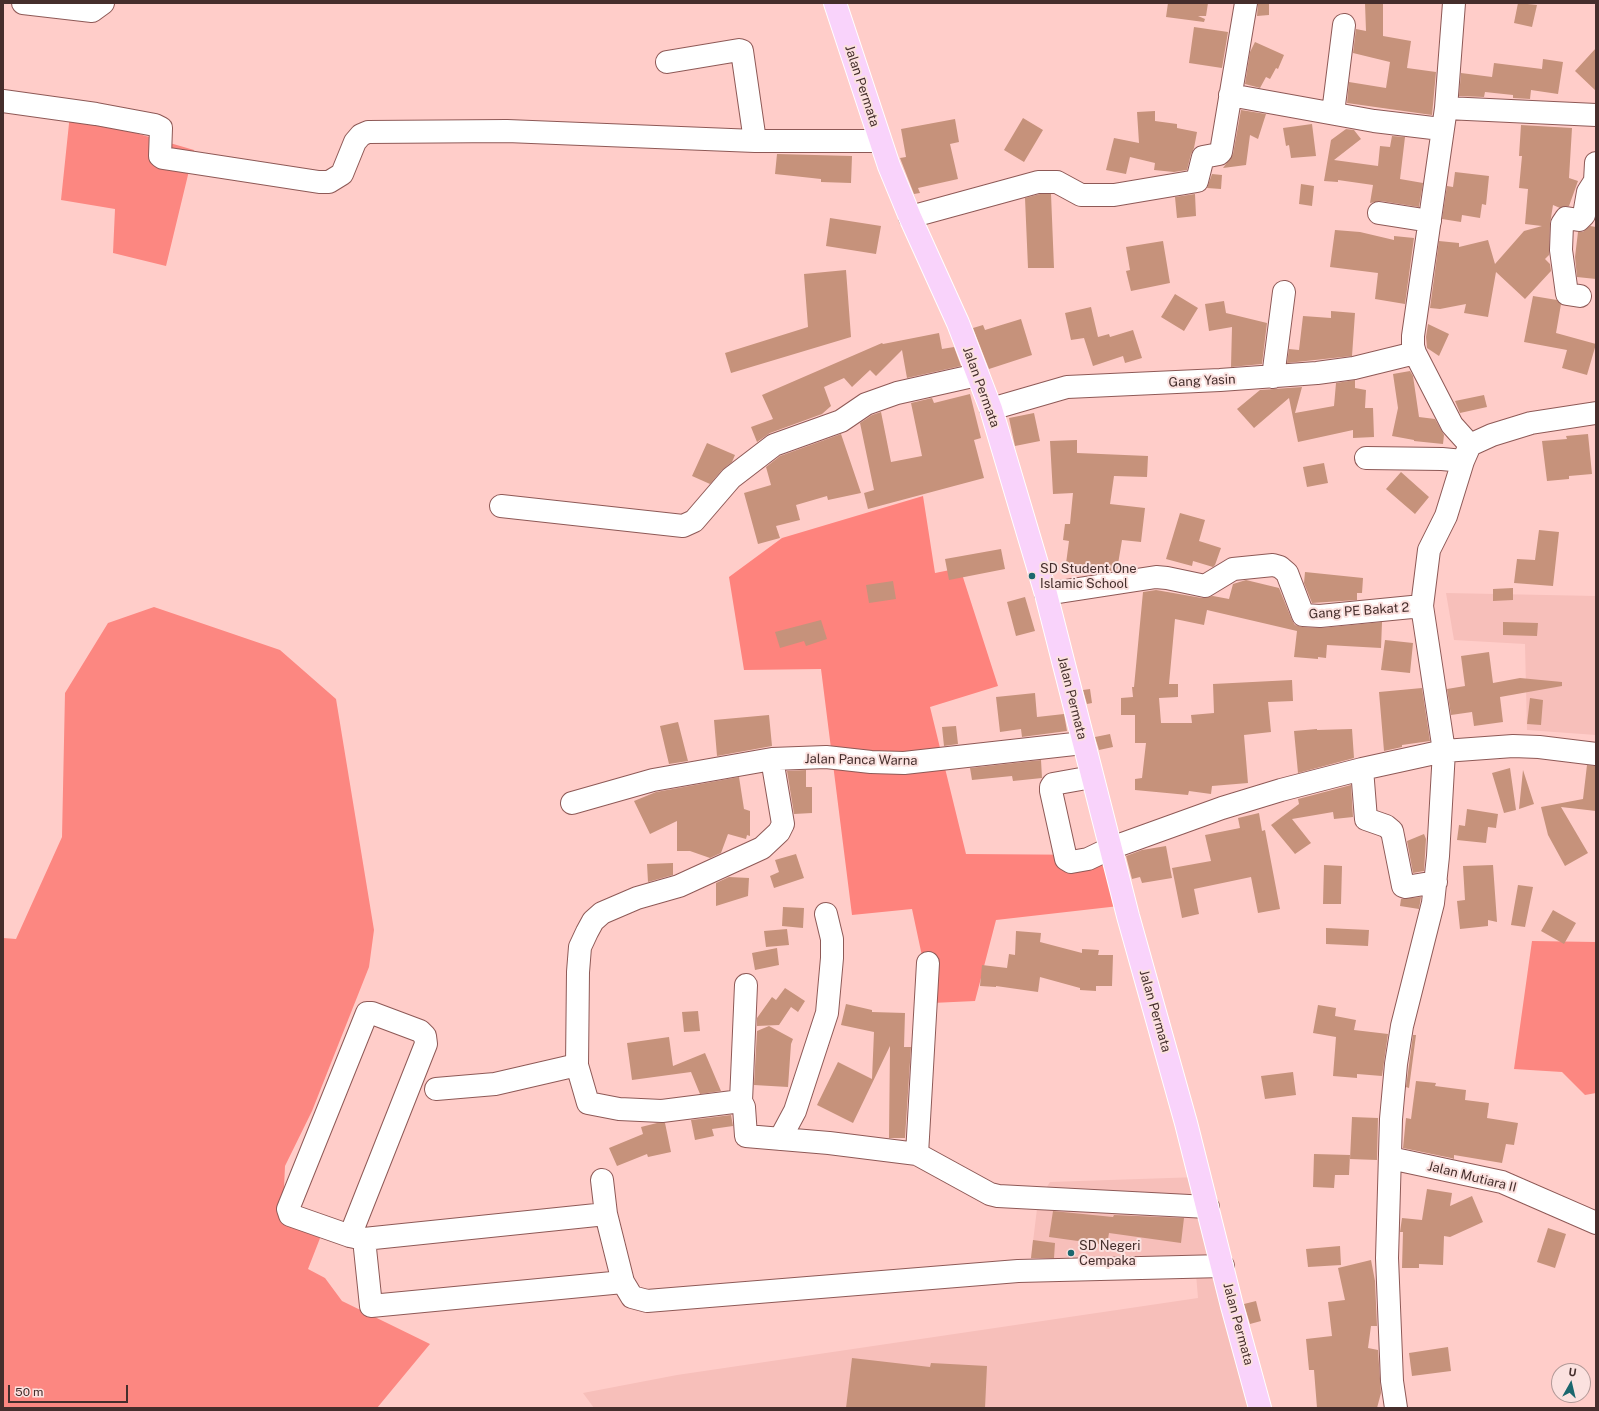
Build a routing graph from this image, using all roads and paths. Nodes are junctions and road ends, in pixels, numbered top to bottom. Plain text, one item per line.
1 (23, 3) edge
2 (102, 3) edge
3 (835, 3) edge
4 (1246, 3) edge
5 (1454, 3) edge
6 (1344, 25) dead end
7 (667, 62) dead end
8 (1230, 95) junction
9 (3, 101) edge
10 (1446, 108) junction
11 (1333, 113) junction
12 (1596, 115) edge
13 (1441, 129) junction
14 (755, 141) junction
15 (880, 142) junction
16 (1596, 163) edge
17 (1379, 213) dead end
18 (910, 217) junction
19 (1430, 221) junction
20 (1284, 292) dead end
21 (1580, 296) dead end
22 (1414, 353) junction
23 (977, 375) junction
24 (1273, 377) junction
25 (991, 409) junction
26 (1596, 413) edge
27 (1467, 453) junction
28 (1366, 458) dead end
29 (501, 506) dead end
30 (1046, 594) junction
31 (1422, 606) junction
32 (1083, 743) junction
33 (1444, 751) junction
34 (1596, 754) edge
35 (772, 760) junction
36 (1362, 769) junction
37 (1092, 777) junction
38 (572, 803) dead end
39 (1111, 848) junction
40 (1436, 882) junction
41 (826, 914) dead end
42 (928, 963) dead end
43 (746, 984) dead end
44 (577, 1065) junction
45 (436, 1089) dead end
46 (741, 1101) junction
47 (780, 1139) junction
48 (916, 1154) junction
49 (1390, 1158) junction
50 (602, 1180) dead end
51 (1208, 1207) junction
52 (606, 1214) junction
53 (1596, 1223) edge
54 (357, 1238) junction
55 (1223, 1266) junction
56 (623, 1282) junction
57 (1260, 1408) edge
58 (1396, 1408) edge

1 - 2 street
3 - 15 main road, Jalan Permata
4 - 8 street
5 - 10 street
6 - 11 street
7 - 14 street
8 - 11 street
8 - 18 street
9 - 14 street
10 - 12 street
10 - 13 street
11 - 13 street
13 - 19 street
14 - 15 street
15 - 18 main road, Jalan Permata
16 - 21 street
17 - 19 street
18 - 23 main road, Jalan Permata
19 - 22 street
20 - 24 street
22 - 24 street, Gang Yasin
22 - 27 street
23 - 25 main road, Jalan Permata
23 - 29 street
24 - 25 street, Gang Yasin
25 - 30 main road, Jalan Permata
26 - 27 street
27 - 28 street
27 - 31 street
30 - 31 street, Gang PE Bakat 2
30 - 32 main road, Jalan Permata
31 - 33 street
32 - 35 street, Jalan Panca Warna
32 - 37 main road, Jalan Permata
33 - 34 street
33 - 36 street
33 - 40 street
35 - 38 street, Jalan Panca Warna
35 - 44 street
36 - 39 street
36 - 40 street
37 - 39 main road, Jalan Permata
37 - 39 street
39 - 51 main road, Jalan Permata
40 - 49 street
41 - 47 street
42 - 48 street
43 - 46 street
44 - 45 street
44 - 46 street
46 - 47 street
47 - 48 street
48 - 51 street
49 - 53 street, Jalan Mutiara II
49 - 58 street
50 - 52 street
51 - 55 main road, Jalan Permata
52 - 54 street
52 - 56 street
54 - 54 street
54 - 56 street
55 - 56 street
55 - 57 main road, Jalan Permata

